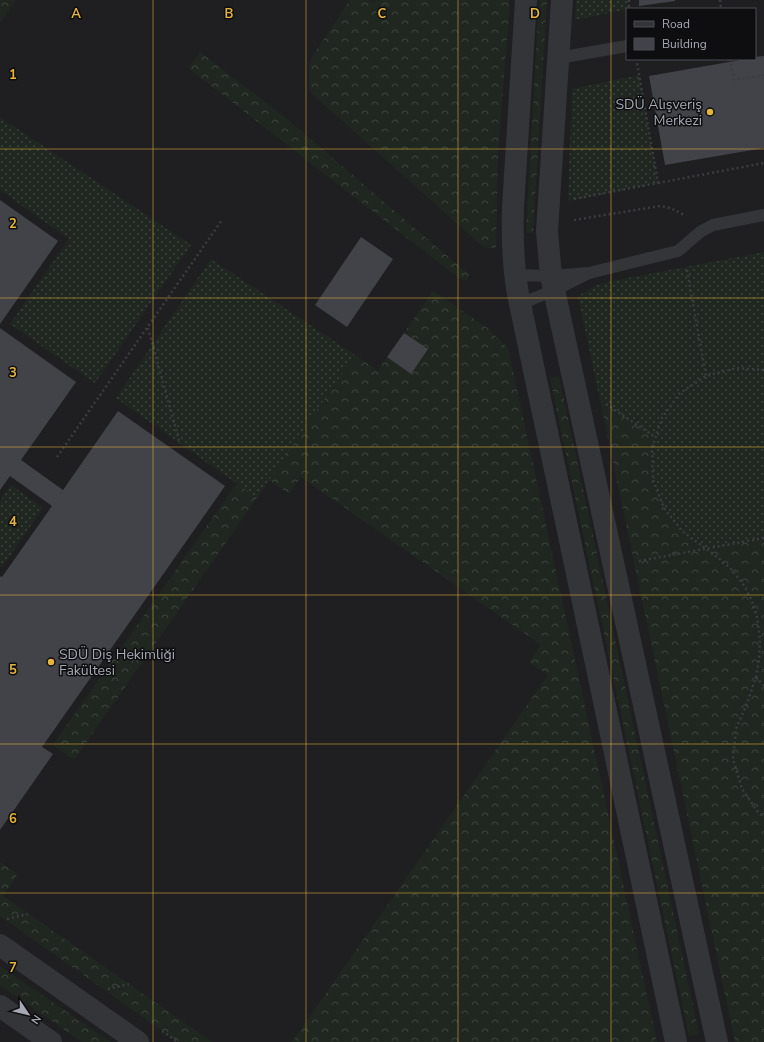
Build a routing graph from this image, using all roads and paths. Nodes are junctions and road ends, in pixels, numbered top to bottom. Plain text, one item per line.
1 (526, 0) edge
2 (562, 0) edge
3 (626, 46) edge
4 (558, 58) junction
5 (636, 60) edge
6 (730, 60) edge
7 (764, 75) edge
8 (764, 164) edge
9 (658, 183) junction
10 (568, 200) dead end
11 (764, 215) edge
12 (222, 220) dead end
13 (568, 221) dead end
14 (706, 228) junction
15 (683, 247) junction
16 (515, 275) junction
17 (553, 283) junction
18 (520, 304) junction
19 (148, 327) junction
20 (764, 370) edge
21 (706, 376) junction
22 (600, 400) dead end
23 (655, 437) junction
24 (180, 444) dead end
25 (57, 458) dead end
26 (764, 538) edge
27 (707, 549) junction
28 (634, 562) dead end
29 (756, 677) junction
30 (764, 686) edge
31 (764, 817) edge
32 (28, 914) dead end
33 (4, 919) dead end
34 (0, 945) edge
35 (129, 984) dead end
36 (104, 990) dead end
37 (0, 1006) edge
38 (51, 1042) edge
39 (138, 1042) edge
40 (676, 1042) edge
41 (716, 1042) edge

1 - 16 street
2 - 4 street
3 - 4 lane
4 - 17 street
5 - 9 path
6 - 7 path
8 - 9 path
9 - 10 path
11 - 14 lane
12 - 19 path
13 - 14 path
14 - 15 lane
15 - 17 lane
15 - 21 path
16 - 17 lane
16 - 18 street
17 - 18 lane
17 - 41 street
18 - 40 street
19 - 24 path
19 - 25 path
20 - 21 path
21 - 23 path
22 - 23 path
23 - 27 path
26 - 27 path
27 - 28 path
27 - 29 path
29 - 30 path
29 - 31 path
32 - 33 path
34 - 39 street
35 - 36 path
37 - 38 street

